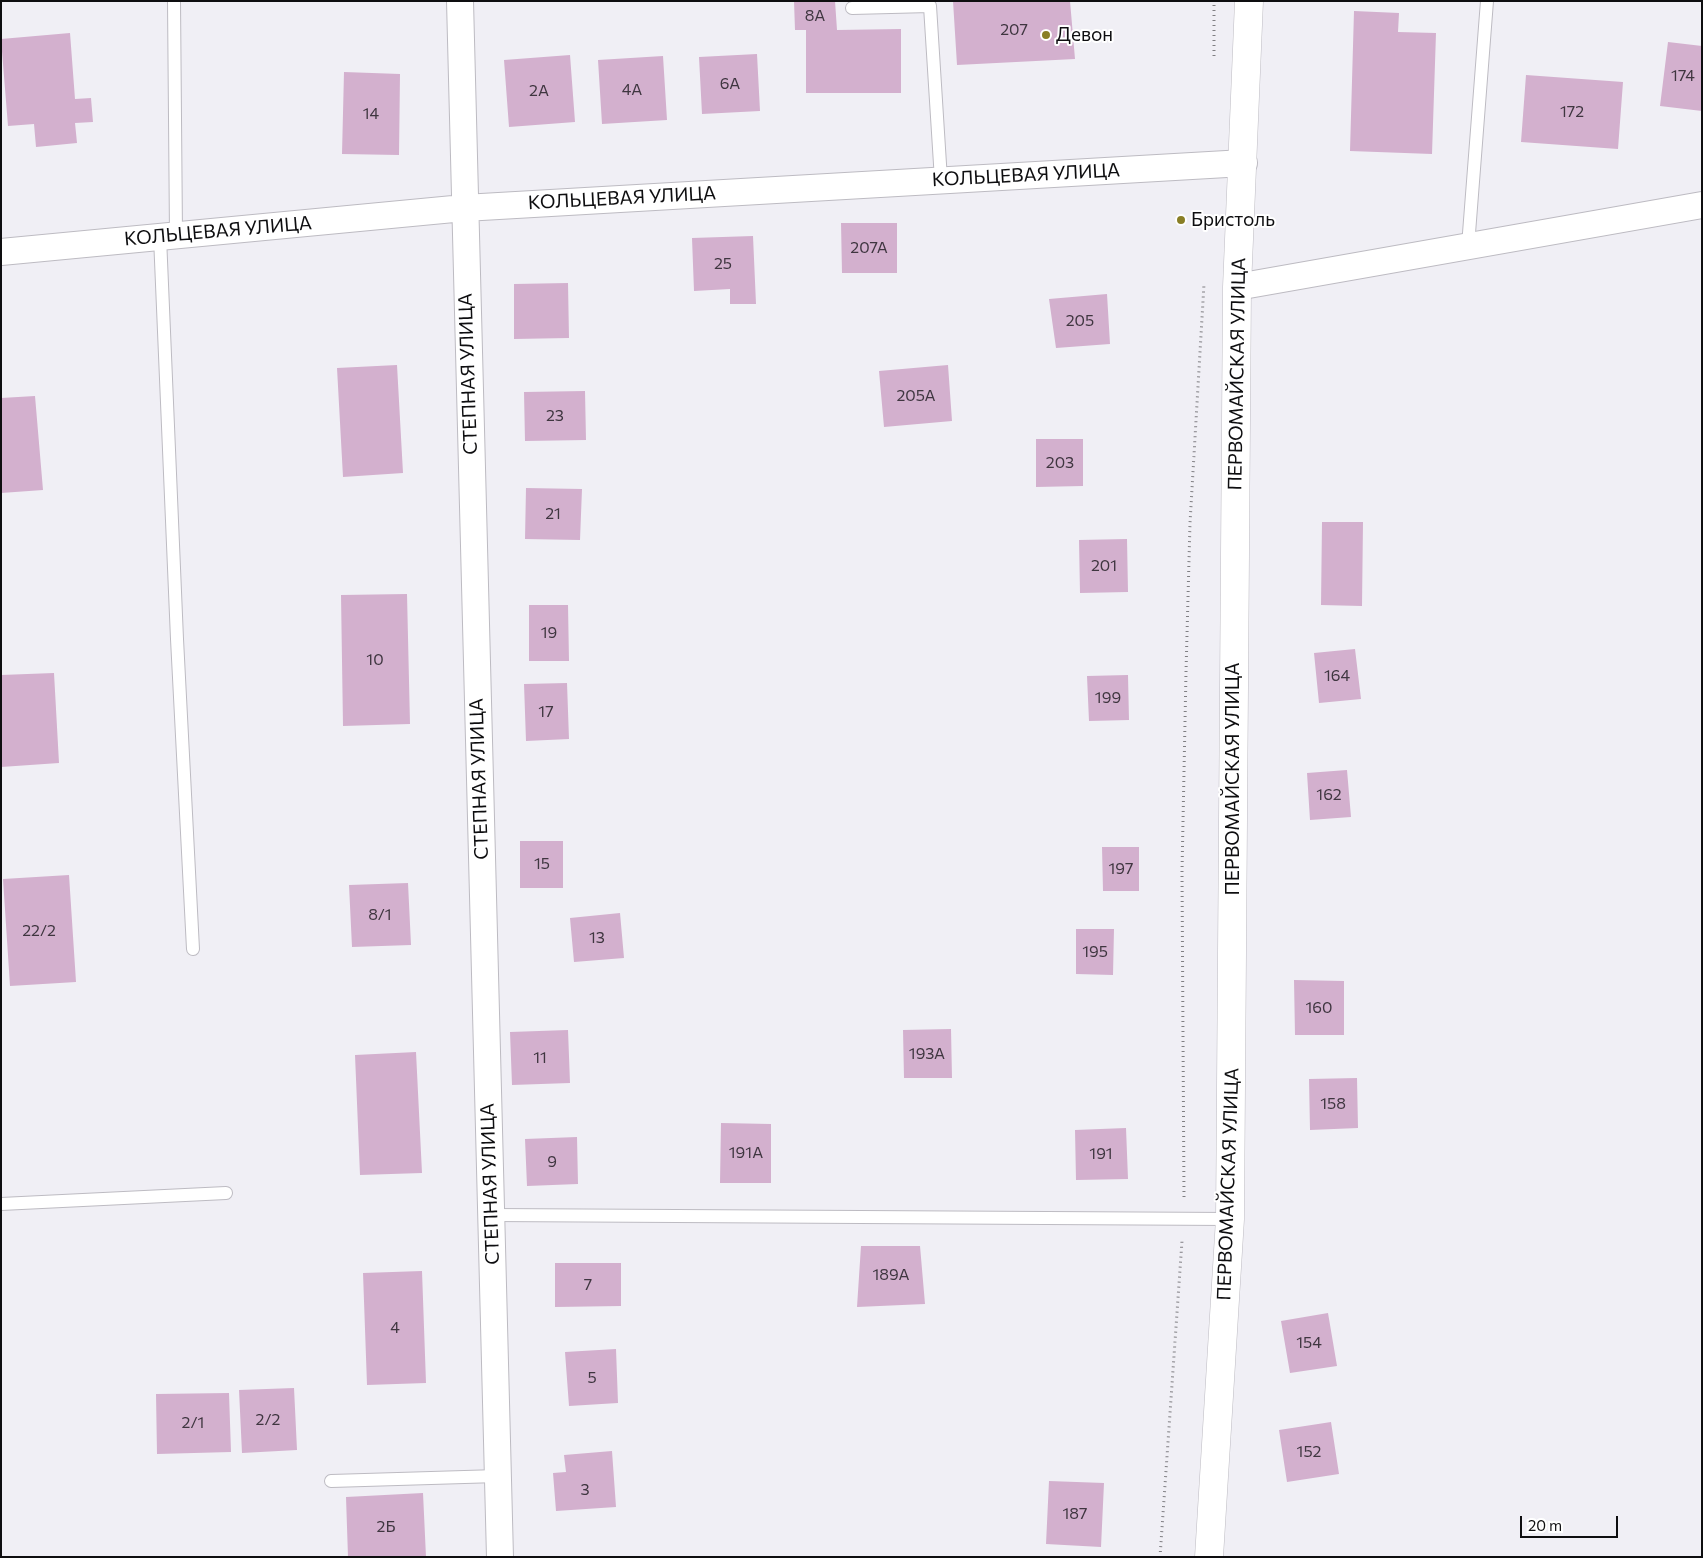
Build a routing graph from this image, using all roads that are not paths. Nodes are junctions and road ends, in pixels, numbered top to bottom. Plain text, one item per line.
1 (174, 1) edge
2 (460, 1) edge
3 (1249, 1) edge
4 (1487, 1) edge
5 (852, 8) dead end
6 (1244, 162) junction
7 (941, 180) junction
8 (1702, 205) edge
9 (464, 208) junction
10 (168, 236) junction
11 (1468, 246) junction
12 (1, 252) edge
13 (1237, 287) junction
14 (193, 949) dead end
15 (226, 1193) dead end
16 (1, 1204) edge
17 (491, 1215) junction
18 (1230, 1219) junction
19 (498, 1476) junction
20 (331, 1482) dead end
21 (500, 1557) edge
22 (1209, 1557) edge

1 - 10 lane
2 - 9 street, СТЕПНАЯ УЛИЦА
3 - 6 street, ПЕРВОМАЙСКАЯ УЛИЦА
4 - 11 lane
5 - 7 lane
6 - 7 street, КОЛЬЦЕВАЯ УЛИЦА
6 - 13 street, ПЕРВОМАЙСКАЯ УЛИЦА
7 - 9 street, КОЛЬЦЕВАЯ УЛИЦА
8 - 11 street
9 - 10 street, КОЛЬЦЕВАЯ УЛИЦА
9 - 17 street, СТЕПНАЯ УЛИЦА
10 - 12 street, КОЛЬЦЕВАЯ УЛИЦА
10 - 14 lane
11 - 13 street
13 - 18 street, ПЕРВОМАЙСКАЯ УЛИЦА
15 - 16 lane
17 - 18 lane
17 - 19 street, СТЕПНАЯ УЛИЦА
18 - 22 street, ПЕРВОМАЙСКАЯ УЛИЦА
19 - 20 lane
19 - 21 street, СТЕПНАЯ УЛИЦА

